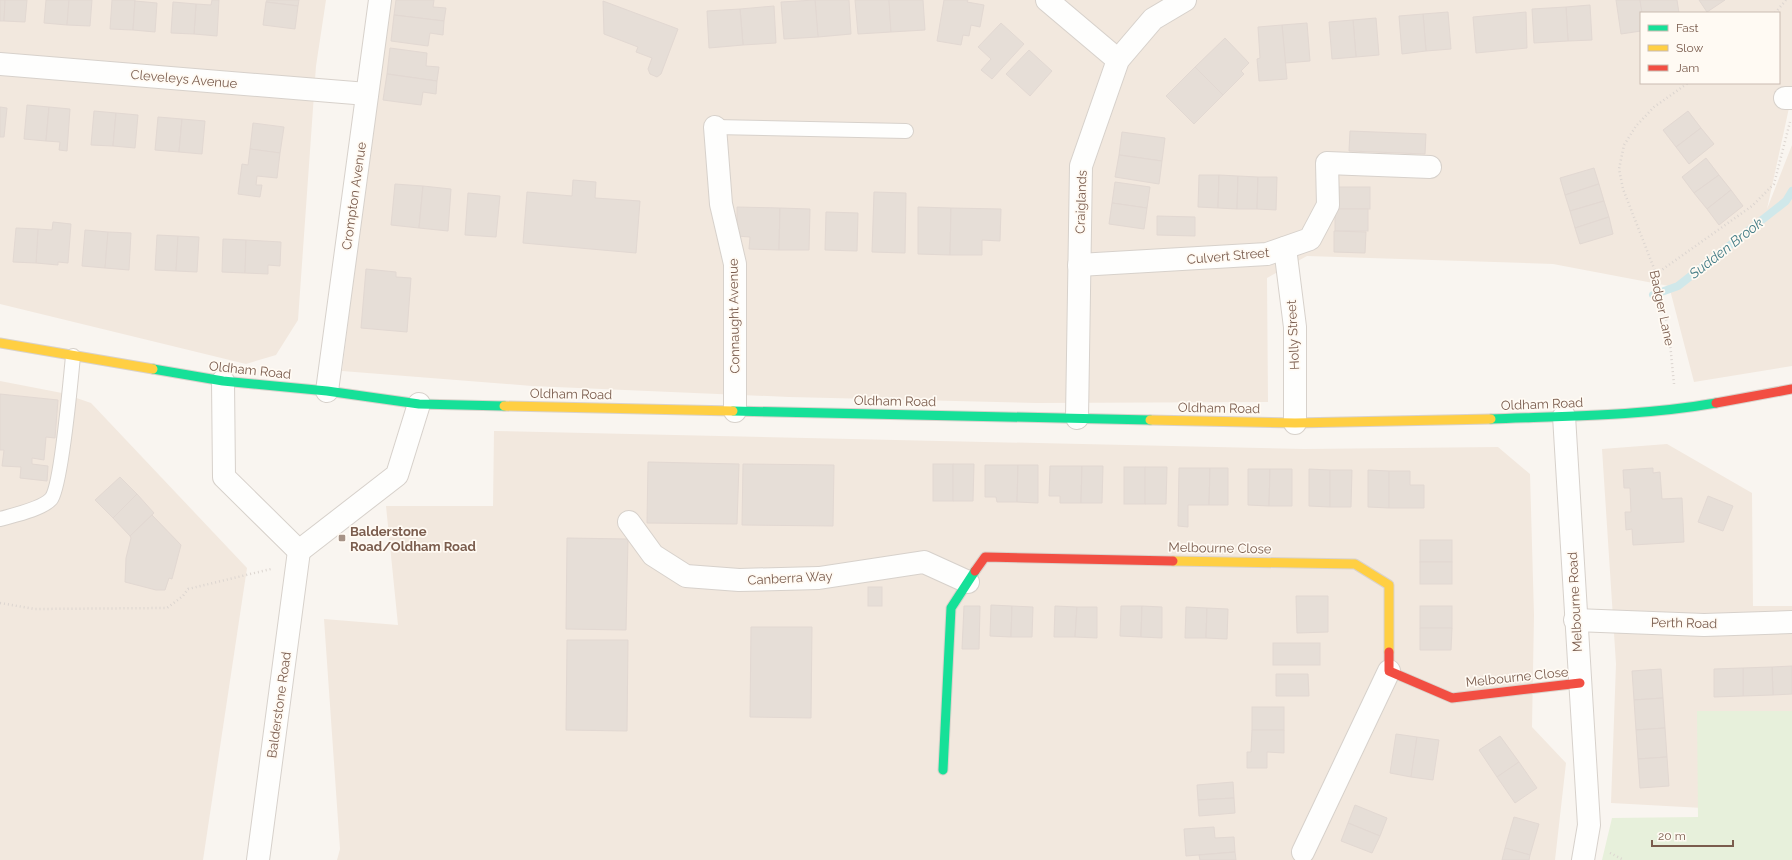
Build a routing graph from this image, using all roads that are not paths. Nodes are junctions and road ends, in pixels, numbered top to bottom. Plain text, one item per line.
1 (380, 0) edge
2 (1047, 0) edge
3 (1185, 0) edge
4 (1118, 60) junction
5 (0, 64) edge
6 (367, 94) junction
7 (715, 127) joint
8 (906, 131) dead end
9 (1430, 167) dead end
10 (1285, 248) junction
11 (1079, 265) junction
12 (0, 343) edge
13 (73, 356) junction
14 (223, 381) junction
15 (1792, 389) edge
16 (327, 391) junction
17 (419, 404) junction
18 (735, 411) junction
19 (1564, 416) junction
20 (1076, 418) junction
21 (1295, 423) junction
22 (0, 519) edge
23 (629, 522) dead end
24 (299, 556) junction
25 (968, 582) junction
26 (1575, 620) junction
27 (1792, 622) edge
28 (1389, 671) junction
29 (1580, 684) junction
30 (943, 770) dead end
31 (1303, 852) dead end
32 (258, 860) edge
33 (1583, 860) edge

1 - 6 street, Crompton Avenue
2 - 4 street
3 - 4 street, Craiglands
4 - 11 street, Craiglands
5 - 6 street, Cleveleys Avenue
6 - 16 street, Crompton Avenue
7 - 8 lane
7 - 18 street, Connaught Avenue
9 - 10 street, Culvert Street
10 - 11 street, Culvert Street
10 - 21 street, Holly Street
11 - 20 street, Craiglands
12 - 13 main road, Oldham Road
13 - 14 main road, Oldham Road
13 - 22 lane
14 - 16 main road, Oldham Road
14 - 24 street
15 - 19 main road, Oldham Road
16 - 17 main road, Oldham Road
17 - 18 main road, Oldham Road
17 - 24 street
18 - 20 main road, Oldham Road
19 - 21 main road, Oldham Road
19 - 26 street, Melbourne Road
20 - 21 main road, Oldham Road
23 - 25 street, Canberra Way
24 - 32 street, Balderstone Road
25 - 28 main road, Melbourne Close
25 - 30 main road, Melbourne Close
26 - 27 street, Perth Road
26 - 29 street, Melbourne Road
28 - 29 main road, Melbourne Close
28 - 31 street
29 - 33 street, Melbourne Road

